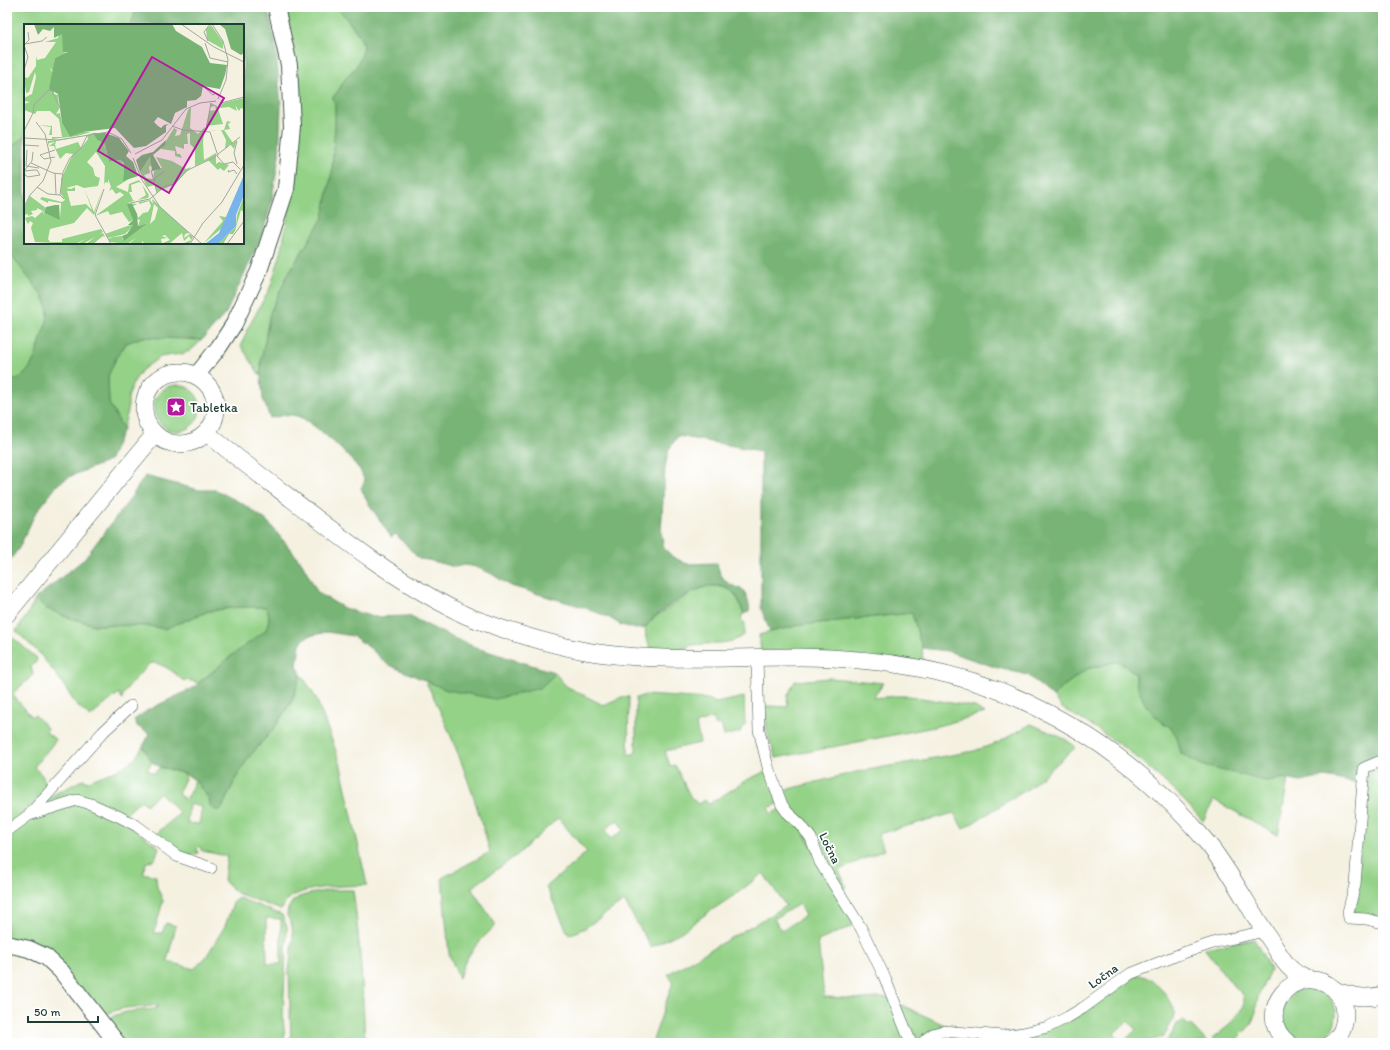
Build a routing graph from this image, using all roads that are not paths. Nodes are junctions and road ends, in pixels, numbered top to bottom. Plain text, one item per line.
1 (276, 7) edge
2 (196, 376) junction
3 (207, 433) junction
4 (154, 435) junction
5 (7, 614) edge
6 (758, 657) junction
7 (131, 706) dead end
8 (1383, 760) edge
9 (29, 815) junction
10 (7, 831) edge
11 (210, 868) dead end
12 (1383, 923) edge
13 (1260, 932) junction
14 (7, 944) edge
15 (1308, 979) junction
16 (1337, 991) junction
17 (1280, 996) junction
18 (1377, 996) edge
19 (1339, 1035) edge
20 (117, 1043) edge
21 (911, 1043) edge
22 (923, 1043) edge
23 (1288, 1043) edge

1 - 2 main road
2 - 3 main road
2 - 4 main road
3 - 4 main road
3 - 6 main road
4 - 5 main road
6 - 13 main road
6 - 21 street, Ločna
7 - 9 street
8 - 12 street
9 - 10 street
9 - 11 street
13 - 15 main road
13 - 17 main road
13 - 22 street, Ločna
14 - 20 main road
15 - 16 main road
15 - 17 main road
16 - 18 main road
16 - 19 main road
17 - 23 main road
18 - 19 main road

